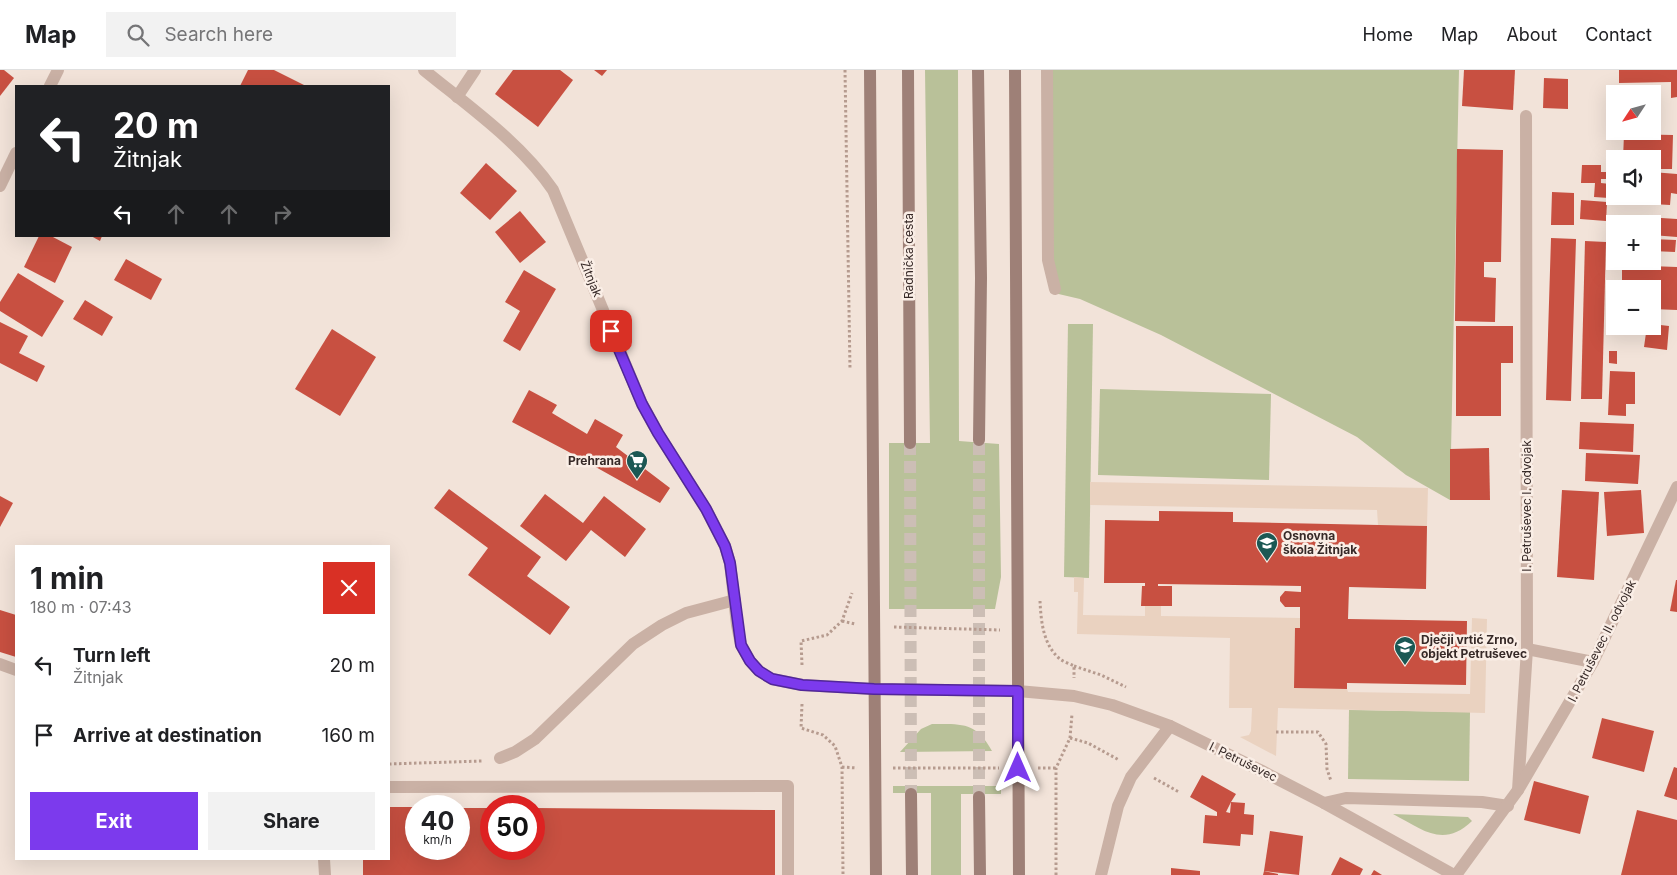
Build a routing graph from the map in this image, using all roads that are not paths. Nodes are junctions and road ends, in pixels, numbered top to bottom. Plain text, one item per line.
1 (58, 70) edge
2 (424, 70) edge
3 (475, 70) edge
4 (870, 70) edge
5 (908, 70) edge
6 (978, 70) edge
7 (1015, 70) edge
8 (1048, 70) edge
9 (50, 85) edge
10 (457, 97) junction
11 (1526, 116) dead end
12 (15, 156) edge
13 (0, 186) edge
14 (1056, 289) dead end
15 (979, 440) tunnel mouth
16 (910, 443) tunnel mouth
17 (1677, 487) edge
18 (735, 600) junction
19 (1527, 649) junction
20 (1593, 662) junction
21 (0, 664) edge
22 (15, 670) edge
23 (874, 689) junction
24 (1018, 691) junction
25 (1170, 726) junction
26 (500, 758) road end
27 (390, 787) edge
28 (1518, 790) junction
29 (911, 794) tunnel mouth
30 (979, 797) tunnel mouth
31 (1324, 803) junction
32 (1508, 806) junction
33 (324, 860) edge
34 (325, 875) edge
35 (788, 875) edge
36 (876, 875) edge
37 (912, 875) edge
38 (980, 875) edge
39 (1019, 875) edge
40 (1101, 875) edge
41 (1455, 875) edge

1 - 9 street
2 - 10 street, Žitnjak
3 - 10 street
4 - 23 main road
5 - 16 main road, Radnička cesta
6 - 15 main road
7 - 24 main road
8 - 14 street
10 - 18 street, Žitnjak
11 - 19 street, I. Petruševec I. odvojak
12 - 13 street
17 - 20 street, I. Petruševec II. odvojak
18 - 23 street, Žitnjak
18 - 26 street
19 - 20 street
19 - 28 street, I. Petruševec I. odvojak
20 - 28 street, I. Petruševec II. odvojak
21 - 22 street
23 - 24 street, Žitnjak
23 - 36 main road
24 - 25 street, I. Petruševec
24 - 39 main road
25 - 31 street, I. Petruševec
25 - 40 street
27 - 35 street
28 - 32 street, I. Petruševec I. odvojak
29 - 37 main road
30 - 38 main road
31 - 32 street
31 - 41 street, I. Petruševec
32 - 41 street, I. Petruševec I. odvojak
33 - 34 street

